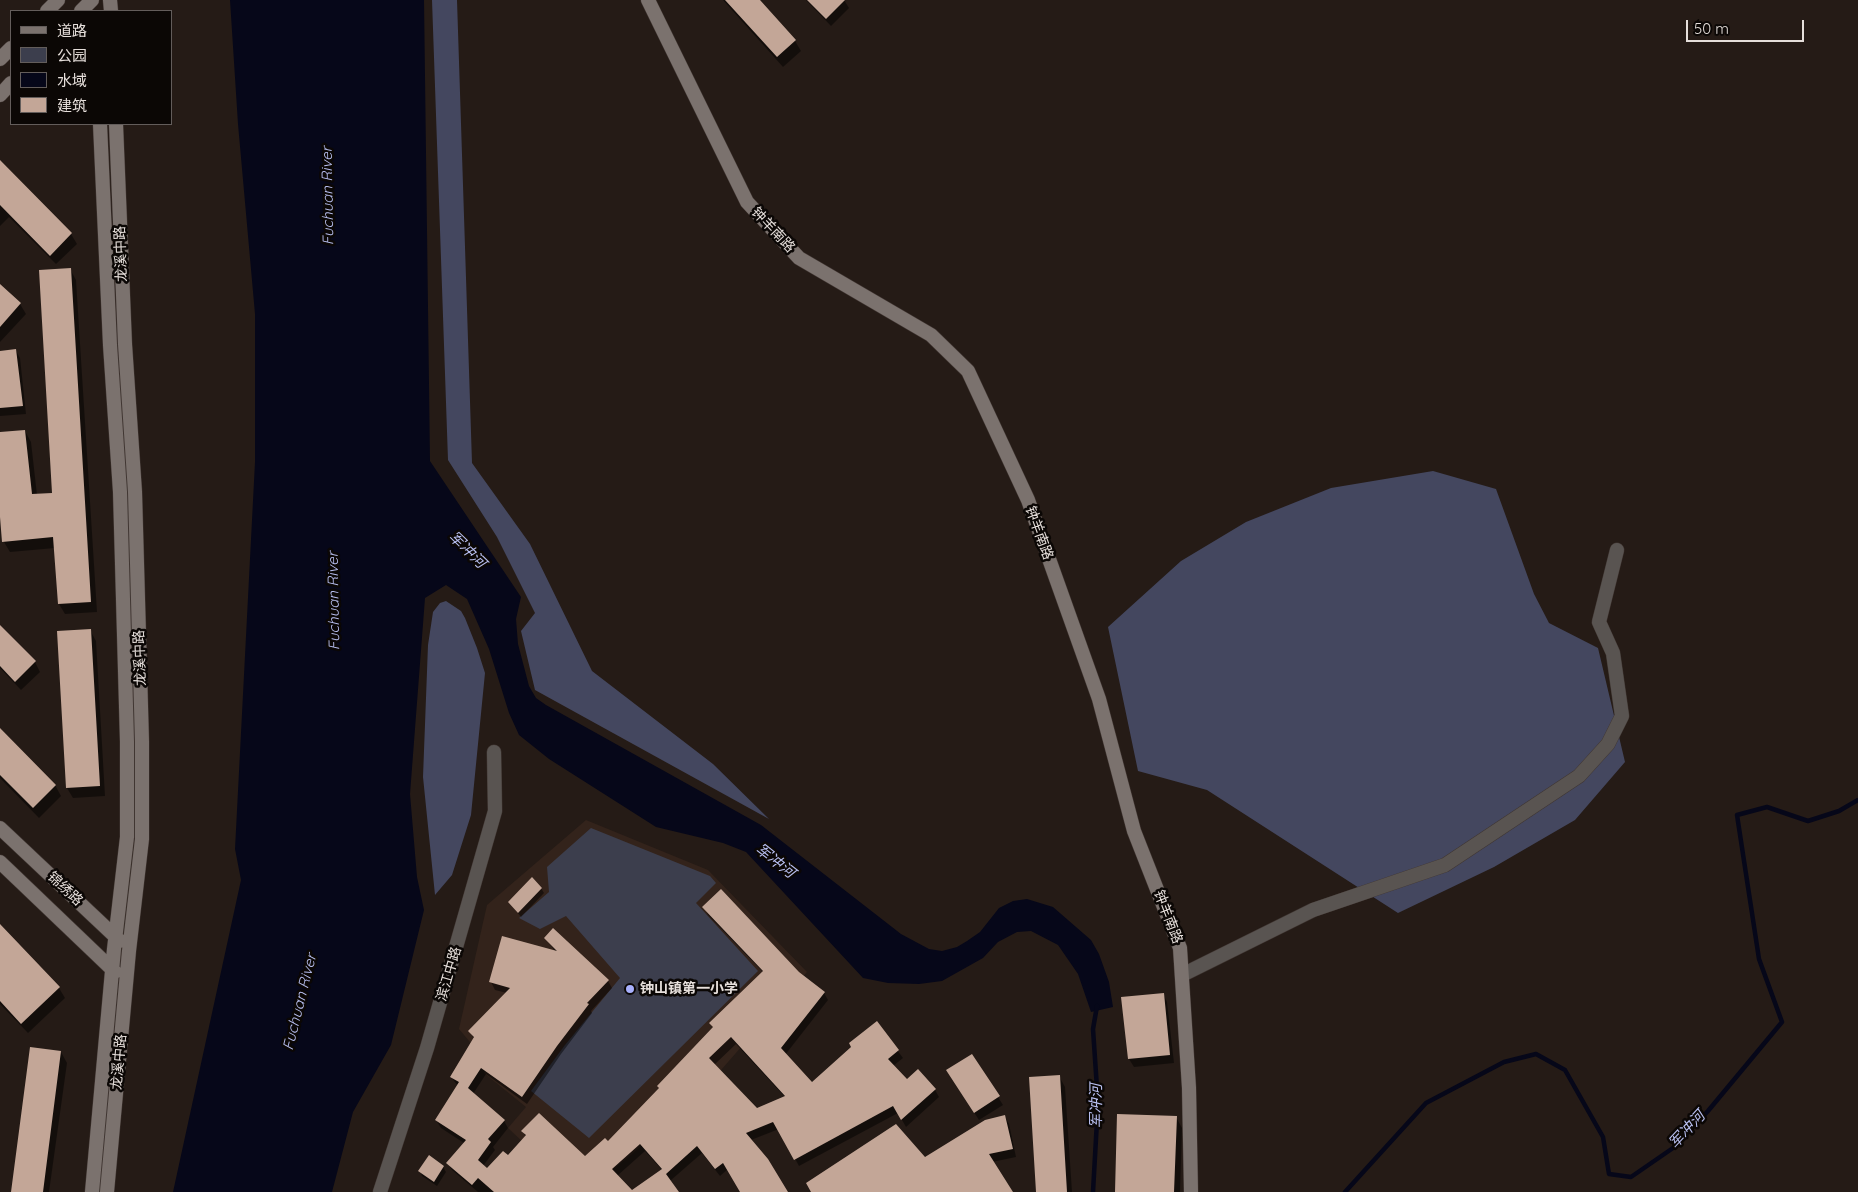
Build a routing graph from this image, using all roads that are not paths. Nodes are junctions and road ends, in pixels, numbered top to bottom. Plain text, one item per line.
1 (58, 0) edge
2 (94, 0) edge
3 (648, 0) edge
4 (48, 10) edge
5 (83, 10) edge
6 (10, 49) edge
7 (0, 59) edge
8 (10, 84) edge
9 (0, 95) edge
10 (100, 125) edge
11 (116, 125) edge
12 (1616, 550) dead end
13 (494, 752) dead end
14 (0, 828) edge
15 (0, 862) edge
16 (116, 937) junction
17 (129, 951) junction
18 (112, 969) junction
19 (1182, 976) junction
20 (126, 983) junction
21 (92, 1192) edge
22 (107, 1192) edge
23 (380, 1192) edge
24 (1191, 1192) edge

1 - 4 main road
2 - 5 main road
3 - 19 main road, 钟羊南路
6 - 7 main road
8 - 9 main road
10 - 16 main road, 龙溪中路
11 - 17 main road, 龙溪中路
12 - 19 street
13 - 23 street, 滨江中路
14 - 16 main road, 锦绣路
15 - 18 main road, 锦绣路
16 - 17 main road, 锦绣路
16 - 18 main road, 龙溪中路
17 - 20 main road, 龙溪中路
18 - 20 main road, 锦绣路
18 - 21 main road, 龙溪中路
19 - 24 main road, 钟羊南路
20 - 22 main road, 龙溪中路

